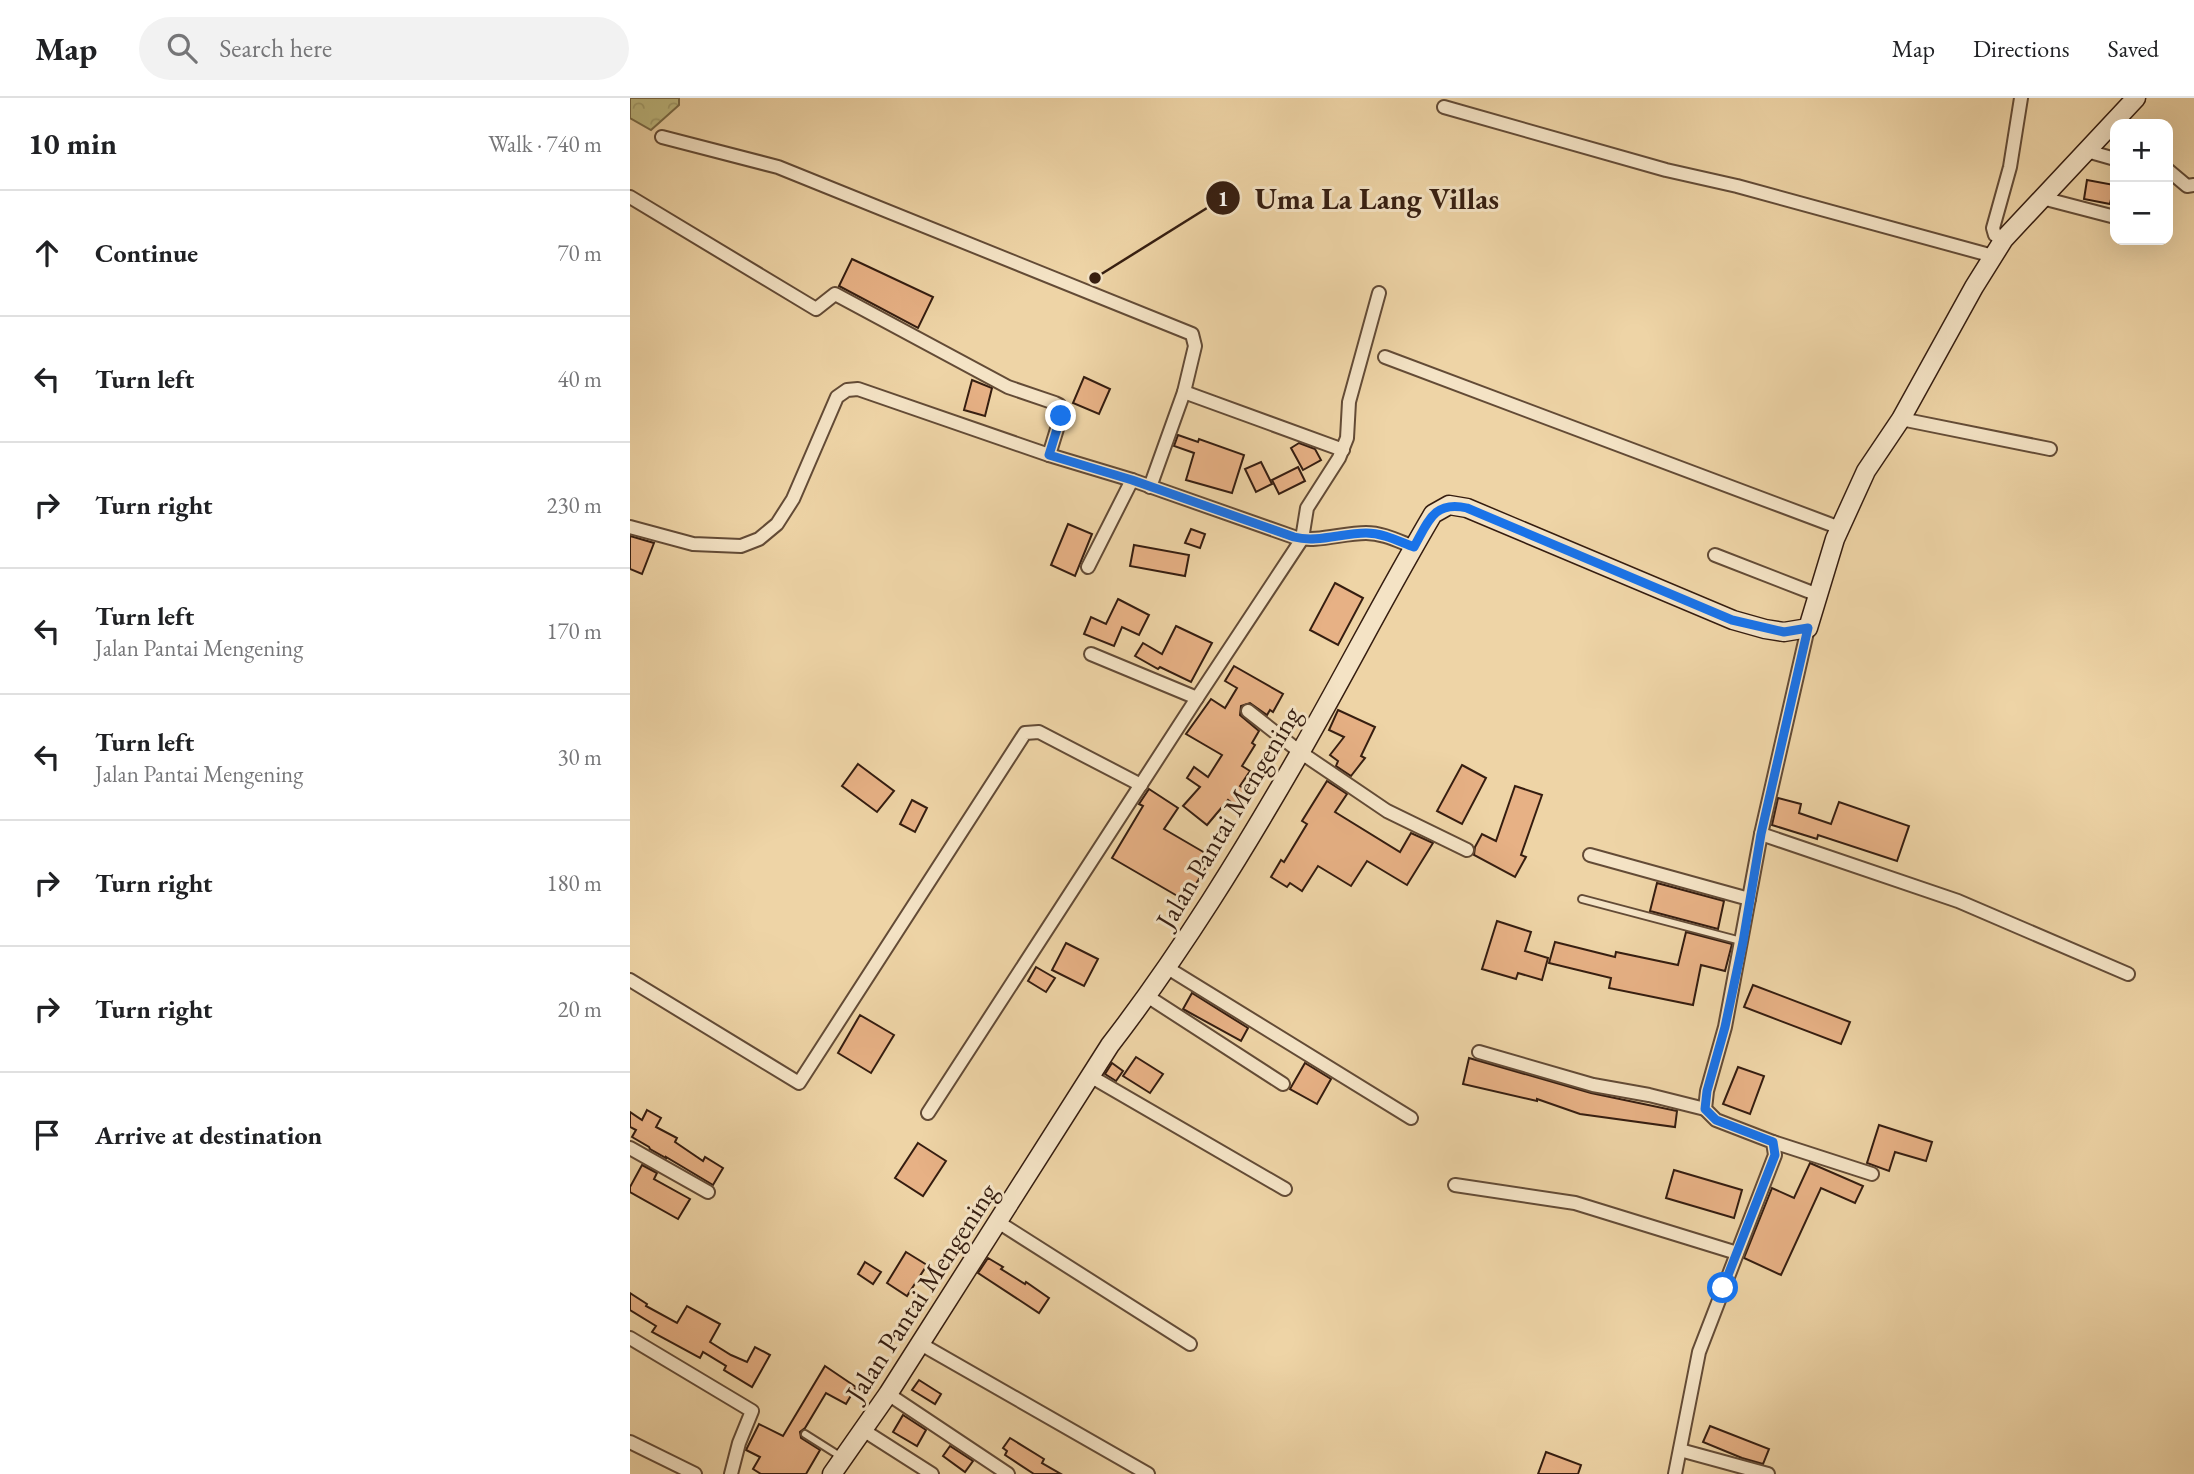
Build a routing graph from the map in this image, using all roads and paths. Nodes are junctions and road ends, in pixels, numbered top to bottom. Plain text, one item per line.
1 (2021, 98) edge
2 (2136, 98) edge
3 (1444, 107) dead end
4 (662, 137) dead end
5 (2087, 152) junction
6 (2110, 158) edge
7 (2173, 169) edge
8 (2194, 185) edge
9 (630, 197) edge
10 (2042, 198) junction
11 (2110, 216) edge
12 (2004, 239) junction
13 (1993, 256) junction
14 (1379, 293) dead end
15 (1385, 356) dead end
16 (1184, 391) junction
17 (1900, 419) junction
18 (2050, 449) dead end
19 (1343, 450) junction
20 (1049, 455) junction
21 (1132, 480) junction
22 (1150, 486) junction
23 (630, 527) edge
24 (1840, 528) junction
25 (1298, 538) junction
26 (1414, 547) junction
27 (1715, 555) dead end
28 (1088, 567) dead end
29 (1818, 595) junction
30 (1808, 628) junction
31 (1091, 654) dead end
32 (1197, 698) junction
33 (1248, 711) dead end
34 (1300, 752) junction
35 (1141, 785) junction
36 (1761, 834) junction
37 (1467, 850) dead end
38 (1590, 855) dead end
39 (1582, 899) dead end
40 (1749, 899) junction
41 (1743, 942) junction
42 (1166, 967) junction
43 (2128, 974) dead end
44 (630, 980) edge
45 (1147, 996) junction
46 (1479, 1052) dead end
47 (1090, 1076) junction
48 (1283, 1084) dead end
49 (1705, 1109) junction
50 (929, 1113) dead end
51 (1411, 1118) dead end
52 (1773, 1142) junction
53 (631, 1151) edge
54 (1872, 1174) dead end
55 (1455, 1185) dead end
56 (1285, 1189) dead end
57 (708, 1192) dead end
58 (998, 1222) junction
59 (1737, 1254) junction
60 (630, 1338) edge
61 (919, 1343) junction
62 (1190, 1344) dead end
63 (888, 1394) junction
64 (863, 1430) junction
65 (805, 1434) dead end
66 (630, 1442) edge
67 (1680, 1450) junction
68 (844, 1459) junction
69 (695, 1474) edge
70 (731, 1474) edge
71 (832, 1474) edge
72 (932, 1474) edge
73 (1008, 1474) edge
74 (1148, 1474) edge
75 (1675, 1474) edge
76 (1768, 1474) edge

1 - 12 street
2 - 5 street
3 - 13 street
4 - 16 street
5 - 6 street
5 - 10 street
7 - 8 street
9 - 20 street
10 - 11 street
10 - 12 street
12 - 13 street
13 - 17 street
14 - 19 street
15 - 24 street
16 - 19 street
16 - 22 street
17 - 18 street
17 - 24 street
19 - 25 street
20 - 21 street
20 - 23 street
21 - 22 street
21 - 28 street
22 - 25 street
24 - 29 street
25 - 26 street
25 - 32 street
26 - 30 street, Jalan Pantai Mengening
26 - 34 street, Jalan Pantai Mengening
27 - 29 street
29 - 30 street
30 - 36 street
31 - 32 street
32 - 35 street
33 - 34 street
34 - 37 street
34 - 42 street, Jalan Pantai Mengening
35 - 44 street
35 - 50 street
36 - 40 street
36 - 43 street
38 - 40 street
39 - 41 lane
40 - 41 street
41 - 49 street
42 - 45 street, Jalan Pantai Mengening
42 - 51 street
45 - 47 street, Jalan Pantai Mengening
45 - 48 street
46 - 49 street
47 - 56 street
47 - 58 street, Jalan Pantai Mengening
49 - 52 street
52 - 54 street
52 - 59 street
53 - 57 street
55 - 59 street
58 - 61 street, Jalan Pantai Mengening
58 - 62 street
59 - 67 street
60 - 70 street
61 - 63 street, Jalan Pantai Mengening
61 - 74 street
63 - 64 street, Jalan Pantai Mengening
63 - 73 street
64 - 68 street, Jalan Pantai Mengening
64 - 72 street
65 - 68 lane
66 - 69 street
67 - 75 street
67 - 76 street
68 - 71 street, Jalan Pantai Mengening

